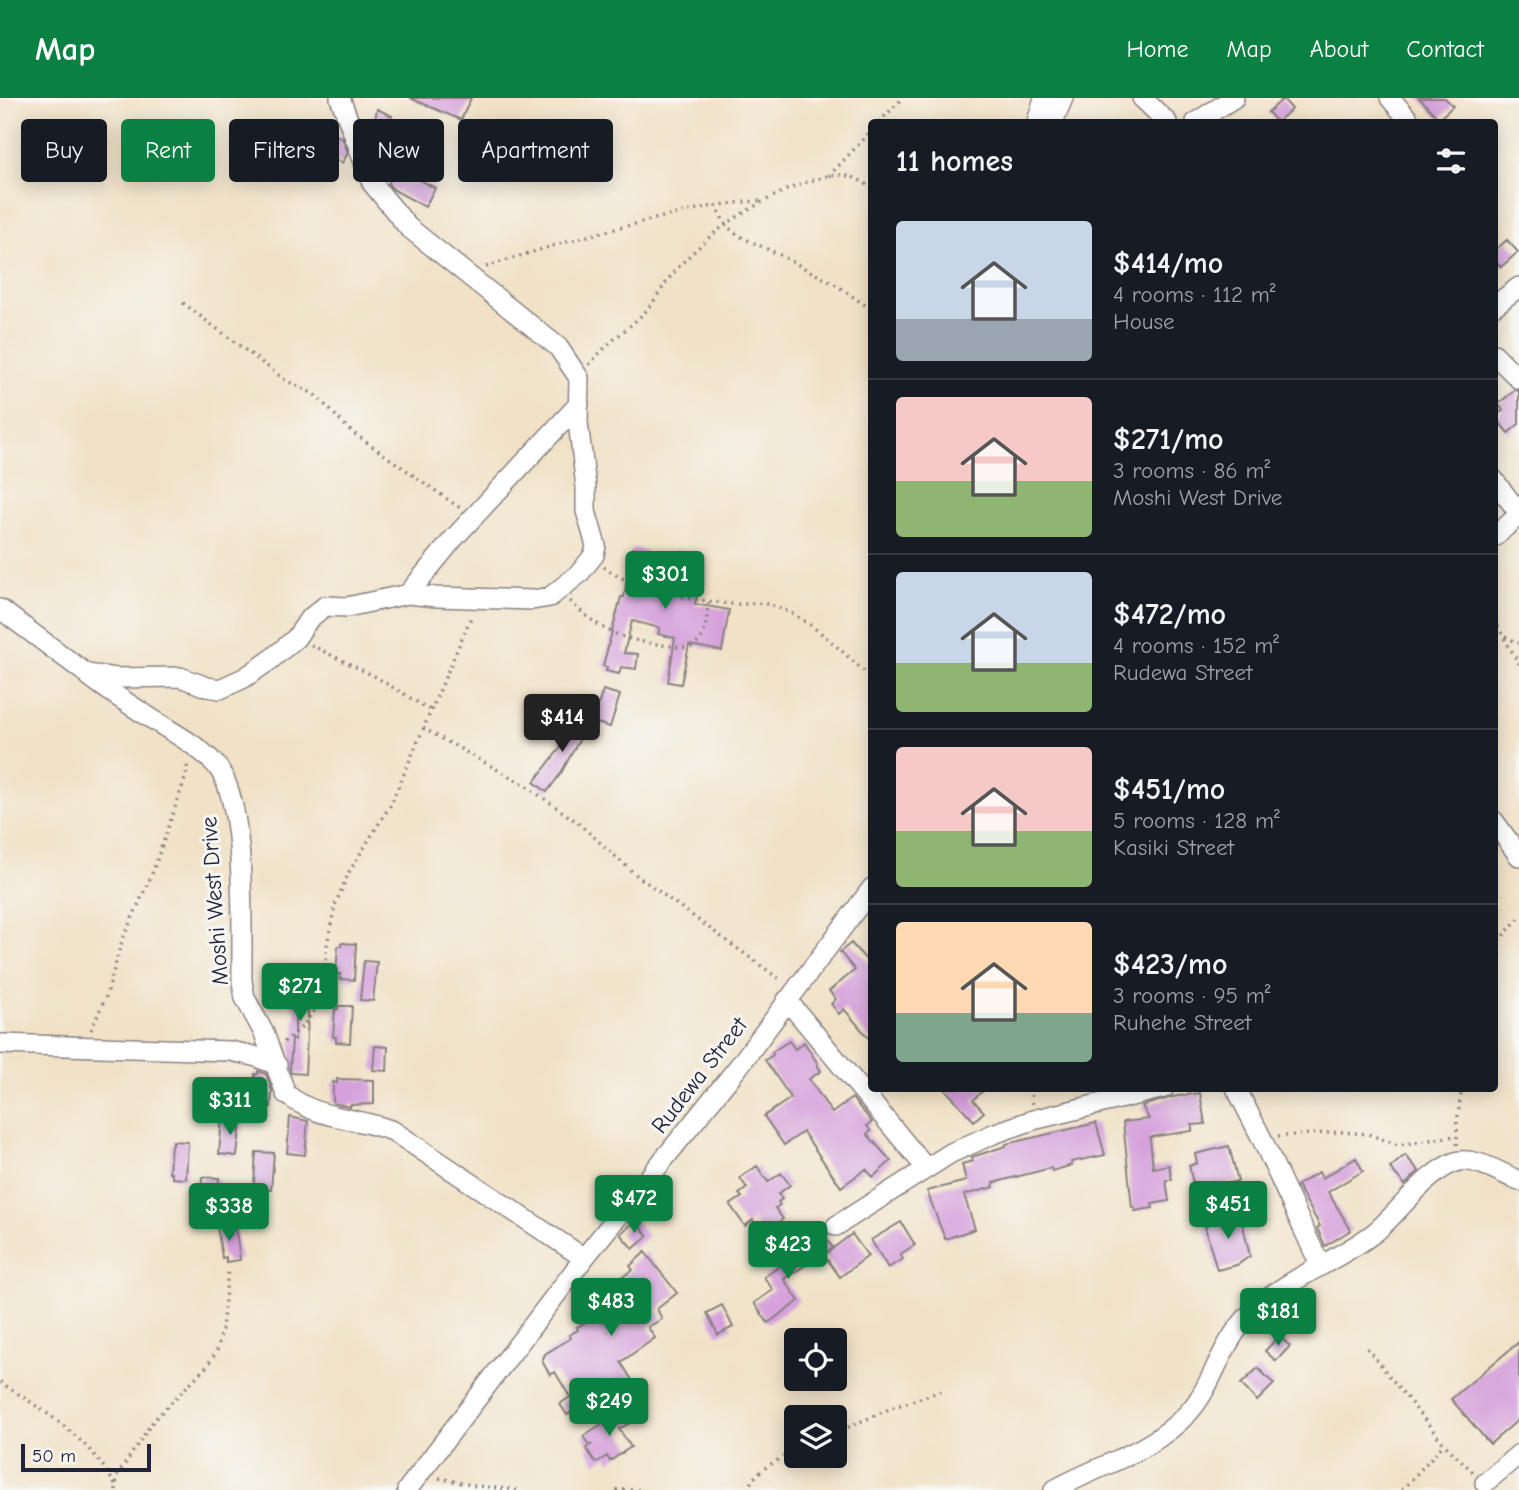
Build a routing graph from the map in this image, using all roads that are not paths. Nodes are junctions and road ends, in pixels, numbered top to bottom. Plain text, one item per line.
1 (340, 98) edge
2 (1044, 98) edge
3 (1063, 98) edge
4 (1142, 98) edge
5 (1234, 98) edge
6 (1390, 98) edge
7 (1038, 119) edge
8 (1054, 119) edge
9 (1164, 119) edge
10 (1201, 119) edge
11 (1408, 119) edge
12 (1519, 287) edge
13 (1498, 302) edge
14 (1498, 358) edge
15 (1519, 379) edge
16 (579, 404) junction
17 (1498, 485) edge
18 (1519, 514) edge
19 (1498, 533) edge
20 (408, 594) junction
21 (0, 609) edge
22 (87, 674) junction
23 (1498, 828) edge
24 (1519, 854) edge
25 (868, 893) edge
26 (791, 995) junction
27 (0, 1045) edge
28 (274, 1059) junction
29 (1148, 1092) edge
30 (1238, 1092) edge
31 (926, 1168) junction
32 (1519, 1181) edge
33 (836, 1226) dead end
34 (584, 1258) junction
35 (1320, 1265) junction
36 (1519, 1454) edge
37 (1485, 1483) road end
38 (407, 1490) edge
39 (1054, 1490) edge

1 - 16 street
2 - 7 street
3 - 8 street
4 - 9 street
5 - 10 street
6 - 11 street
12 - 13 street
14 - 15 street
16 - 20 street
16 - 20 street
17 - 18 street
18 - 19 street
20 - 22 street
21 - 22 street, Moshi West Drive
22 - 28 street, Moshi West Drive
23 - 24 street
25 - 26 street, Rudewa Street
26 - 31 street
26 - 34 street, Rudewa Street
27 - 28 street
28 - 34 street, Moshi West Drive
29 - 31 street
30 - 35 street
31 - 33 street
32 - 35 street
34 - 38 street, Rudewa Street
35 - 39 street
36 - 37 street

